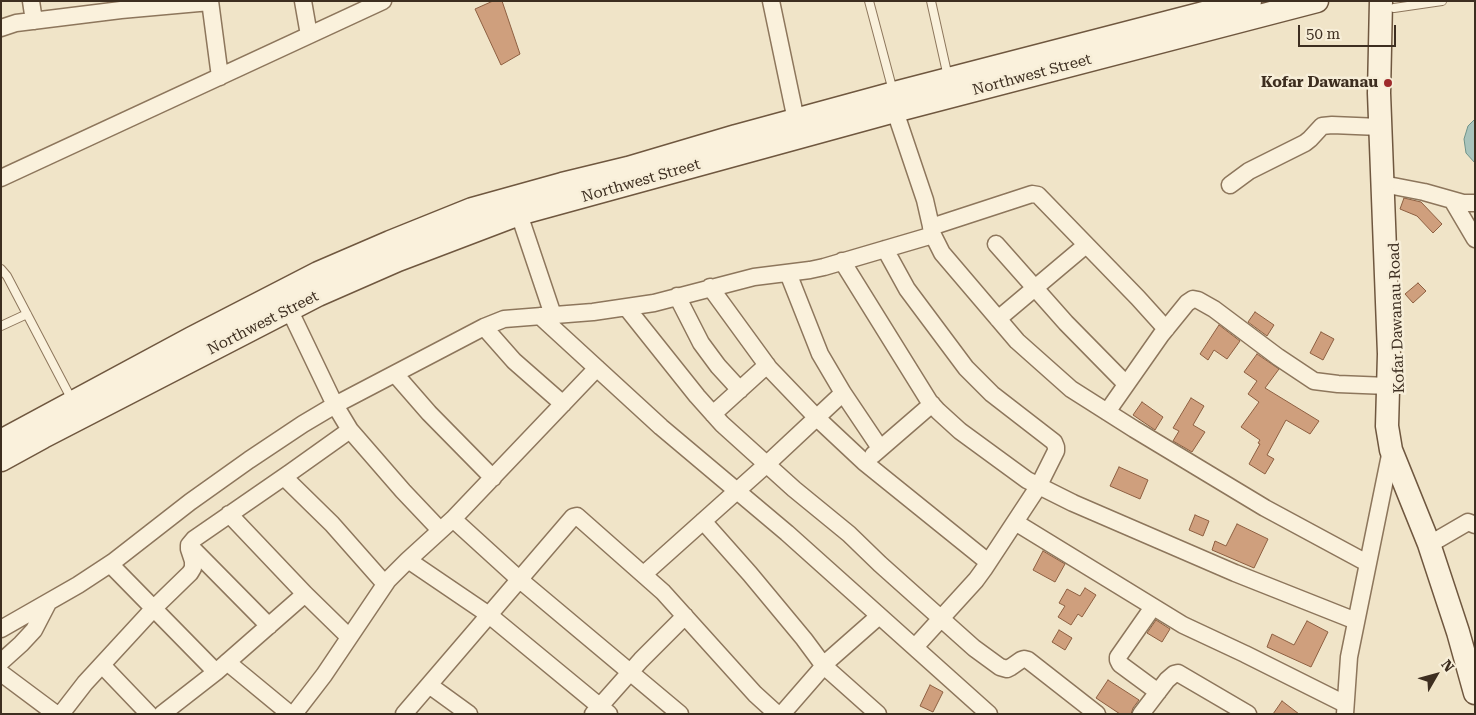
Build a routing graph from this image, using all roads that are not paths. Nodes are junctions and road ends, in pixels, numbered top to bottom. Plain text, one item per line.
1 (31, 1) edge
2 (210, 1) edge
3 (303, 1) edge
4 (383, 1) edge
5 (771, 1) edge
6 (869, 1) edge
7 (931, 1) edge
8 (1250, 1) edge
9 (1317, 1) edge
10 (1442, 1) edge
11 (1390, 4) edge
12 (34, 21) junction
13 (1, 28) edge
14 (309, 35) junction
15 (220, 77) junction
16 (948, 79) junction
17 (894, 102) junction
18 (796, 120) junction
19 (1380, 127) junction
20 (1, 178) edge
21 (1230, 184) dead end
22 (1393, 186) junction
23 (1452, 200) junction
24 (1475, 203) edge
25 (519, 214) junction
26 (932, 231) junction
27 (1475, 238) edge
28 (996, 244) dead end
29 (1086, 245) junction
30 (884, 249) junction
31 (842, 261) junction
32 (1, 269) edge
33 (788, 273) junction
34 (710, 288) junction
35 (1034, 289) junction
36 (677, 296) junction
37 (626, 307) junction
38 (289, 309) junction
39 (27, 314) junction
40 (546, 316) junction
41 (998, 319) junction
42 (1, 326) edge
43 (484, 327) junction
44 (1166, 329) junction
45 (1395, 354) junction
46 (767, 365) junction
47 (597, 368) junction
48 (395, 374) junction
49 (1126, 384) junction
50 (1388, 386) junction
51 (740, 390) junction
52 (843, 393) junction
53 (73, 402) junction
54 (562, 404) junction
55 (932, 404) junction
56 (335, 405) junction
57 (1107, 412) junction
58 (713, 414) junction
59 (817, 418) junction
60 (350, 430) junction
61 (1, 441) edge
62 (880, 448) junction
63 (1390, 450) junction
64 (1, 460) edge
65 (767, 464) junction
66 (866, 464) junction
67 (284, 477) junction
68 (493, 478) junction
69 (1038, 487) junction
70 (736, 491) junction
71 (229, 514) junction
72 (453, 519) junction
73 (703, 521) junction
74 (1015, 522) junction
75 (1475, 525) edge
76 (440, 530) junction
77 (1437, 540) junction
78 (189, 545) junction
79 (408, 560) junction
80 (988, 562) junction
81 (1367, 563) junction
82 (110, 564) junction
83 (644, 574) junction
84 (520, 580) junction
85 (385, 584) junction
86 (305, 594) junction
87 (48, 603) junction
88 (1153, 607) junction
89 (154, 609) junction
90 (489, 614) junction
91 (685, 616) junction
92 (878, 616) junction
93 (940, 618) junction
94 (1356, 620) junction
95 (269, 626) junction
96 (1, 629) edge
97 (349, 637) junction
98 (915, 647) junction
99 (1475, 651) edge
100 (1, 662) edge
101 (102, 665) junction
102 (824, 666) junction
103 (222, 667) junction
104 (1, 673) edge
105 (630, 673) junction
106 (429, 684) junction
107 (1158, 692) junction
108 (1475, 693) edge
109 (1345, 709) edge
110 (600, 711) edge
111 (409, 712) edge
112 (1246, 713) edge
113 (56, 714) edge
114 (61, 714) edge
115 (149, 714) edge
116 (162, 714) edge
117 (290, 714) edge
118 (294, 714) edge
119 (469, 714) edge
120 (680, 714) edge
121 (777, 714) edge
122 (782, 714) edge
123 (878, 714) edge
124 (989, 714) edge
125 (1097, 714) edge
126 (1141, 714) edge

1 - 12 street
2 - 12 street
2 - 15 street
3 - 14 street
4 - 14 street
5 - 18 street
6 - 17 lane
7 - 16 lane
8 - 16 main road, Northwest Street
9 - 17 main road, Northwest Street
10 - 11 lane
11 - 19 main road
11 - 22 main road, Kofar Dawanau Road
12 - 13 street
14 - 15 street
15 - 20 street
16 - 17 main road, Northwest Street
17 - 18 main road, Northwest Street
17 - 25 main road, Northwest Street
17 - 26 street
18 - 53 main road, Northwest Street
19 - 21 street
19 - 45 main road
22 - 23 street
22 - 45 main road, Kofar Dawanau Road
23 - 24 street
23 - 27 street
25 - 38 main road, Northwest Street
25 - 40 street
26 - 29 street
26 - 30 street
26 - 41 street
28 - 35 street
29 - 35 street
29 - 44 street
30 - 31 street
30 - 69 street
31 - 33 street
31 - 55 street
32 - 39 lane
33 - 34 street
33 - 52 street
34 - 36 street
34 - 46 street
35 - 41 street
35 - 49 street
36 - 37 street
36 - 51 street
37 - 40 street
37 - 58 street
38 - 56 street
38 - 64 main road, Northwest Street
39 - 42 lane
39 - 53 lane
40 - 43 street
40 - 47 street
41 - 57 street
43 - 48 street
43 - 54 street
44 - 49 street
44 - 50 street
45 - 50 main road
45 - 77 main road, Kofar Dawanau Road
46 - 51 street
46 - 59 street
47 - 54 street
47 - 70 street
48 - 56 street
48 - 68 street
49 - 57 street
50 - 63 main road
51 - 58 street
52 - 59 street
52 - 62 street
53 - 61 main road, Northwest Street
54 - 68 street
55 - 62 street
55 - 69 street
56 - 60 street
56 - 82 street
57 - 81 street
58 - 65 street
59 - 65 street
59 - 66 street
60 - 67 street
60 - 76 street
62 - 66 street
63 - 81 street
63 - 108 main road
65 - 70 street
65 - 93 street
66 - 80 street
67 - 71 street
67 - 85 street
68 - 72 street
69 - 74 street
69 - 94 street
70 - 73 street
70 - 92 street
71 - 78 street
71 - 86 street
72 - 76 street
72 - 84 street
73 - 83 street
73 - 102 street
74 - 80 street
74 - 88 street
75 - 77 street
76 - 79 street
77 - 99 main road, Kofar Dawanau Road
78 - 89 street
78 - 95 street
79 - 85 street
79 - 90 street
80 - 93 street
81 - 94 street
82 - 87 street
82 - 89 street
83 - 84 street
83 - 91 street
84 - 90 street
84 - 105 street
85 - 97 street
86 - 95 street
86 - 97 street
87 - 96 street
87 - 100 street
88 - 107 street
88 - 109 street
89 - 101 street
89 - 103 street
90 - 106 street
90 - 110 street
91 - 105 street
91 - 121 street
92 - 98 street
92 - 102 street
93 - 98 street
93 - 125 street
94 - 109 street
95 - 103 street
97 - 118 street
98 - 124 street
101 - 114 street
101 - 115 street
102 - 122 street
102 - 123 street
103 - 116 street
103 - 117 street
104 - 113 street
105 - 110 street
105 - 120 street
106 - 111 street
106 - 119 street
107 - 112 street
107 - 126 street

